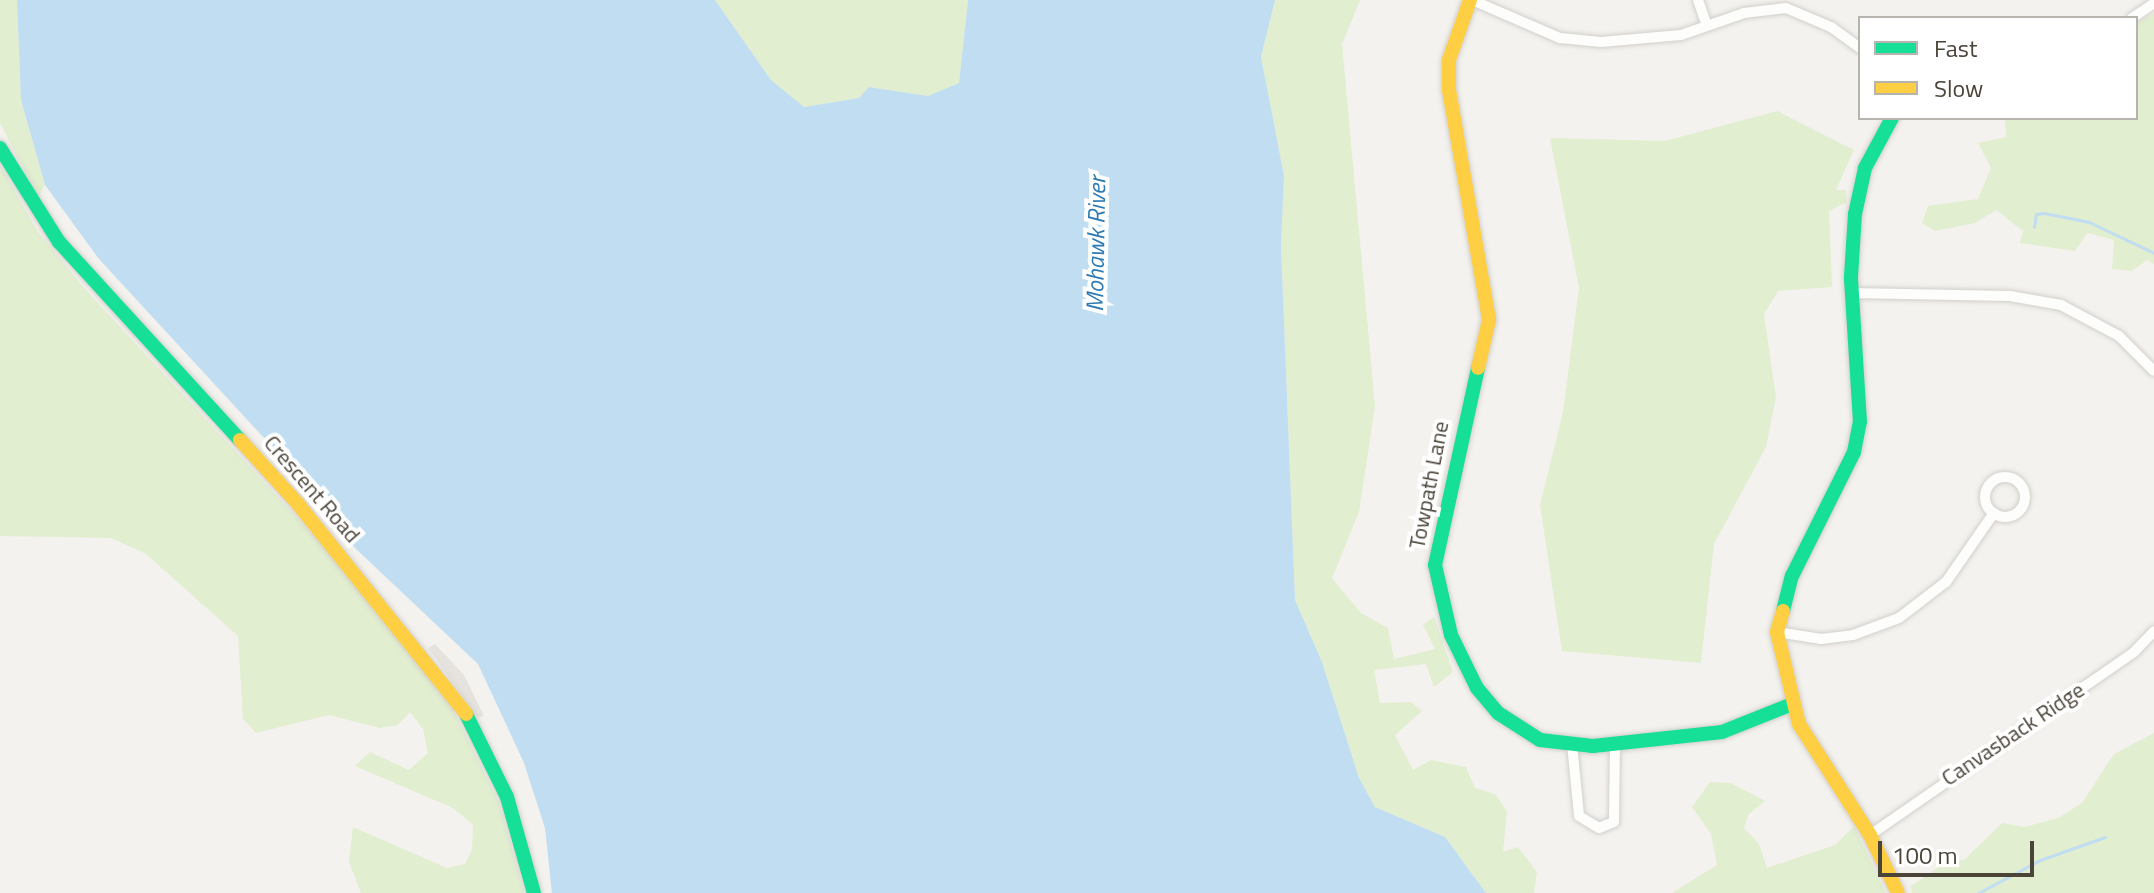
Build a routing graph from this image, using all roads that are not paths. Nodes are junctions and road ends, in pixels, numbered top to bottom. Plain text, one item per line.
1 (1471, 0) edge
2 (1698, 0) edge
3 (2154, 3) edge
4 (2135, 16) edge
5 (1706, 23) junction
6 (1858, 47) edge
7 (1891, 120) edge
8 (0, 148) edge
9 (1851, 293) junction
10 (2154, 371) edge
11 (1994, 513) dead end
12 (2154, 631) edge
13 (1777, 632) junction
14 (1792, 704) junction
15 (1572, 744) junction
16 (1615, 745) junction
17 (1870, 835) junction
18 (534, 893) edge
19 (1898, 893) edge

1 - 5 street
1 - 15 street, Towpath Lane
2 - 5 street
3 - 4 street
5 - 6 street
7 - 9 street
8 - 18 street, Crescent Road
9 - 10 street
9 - 13 street
11 - 13 street
12 - 17 street, Canvasback Ridge
13 - 14 street
14 - 16 street, Towpath Lane
14 - 17 street
15 - 16 street, Towpath Lane
15 - 16 street
17 - 19 street

